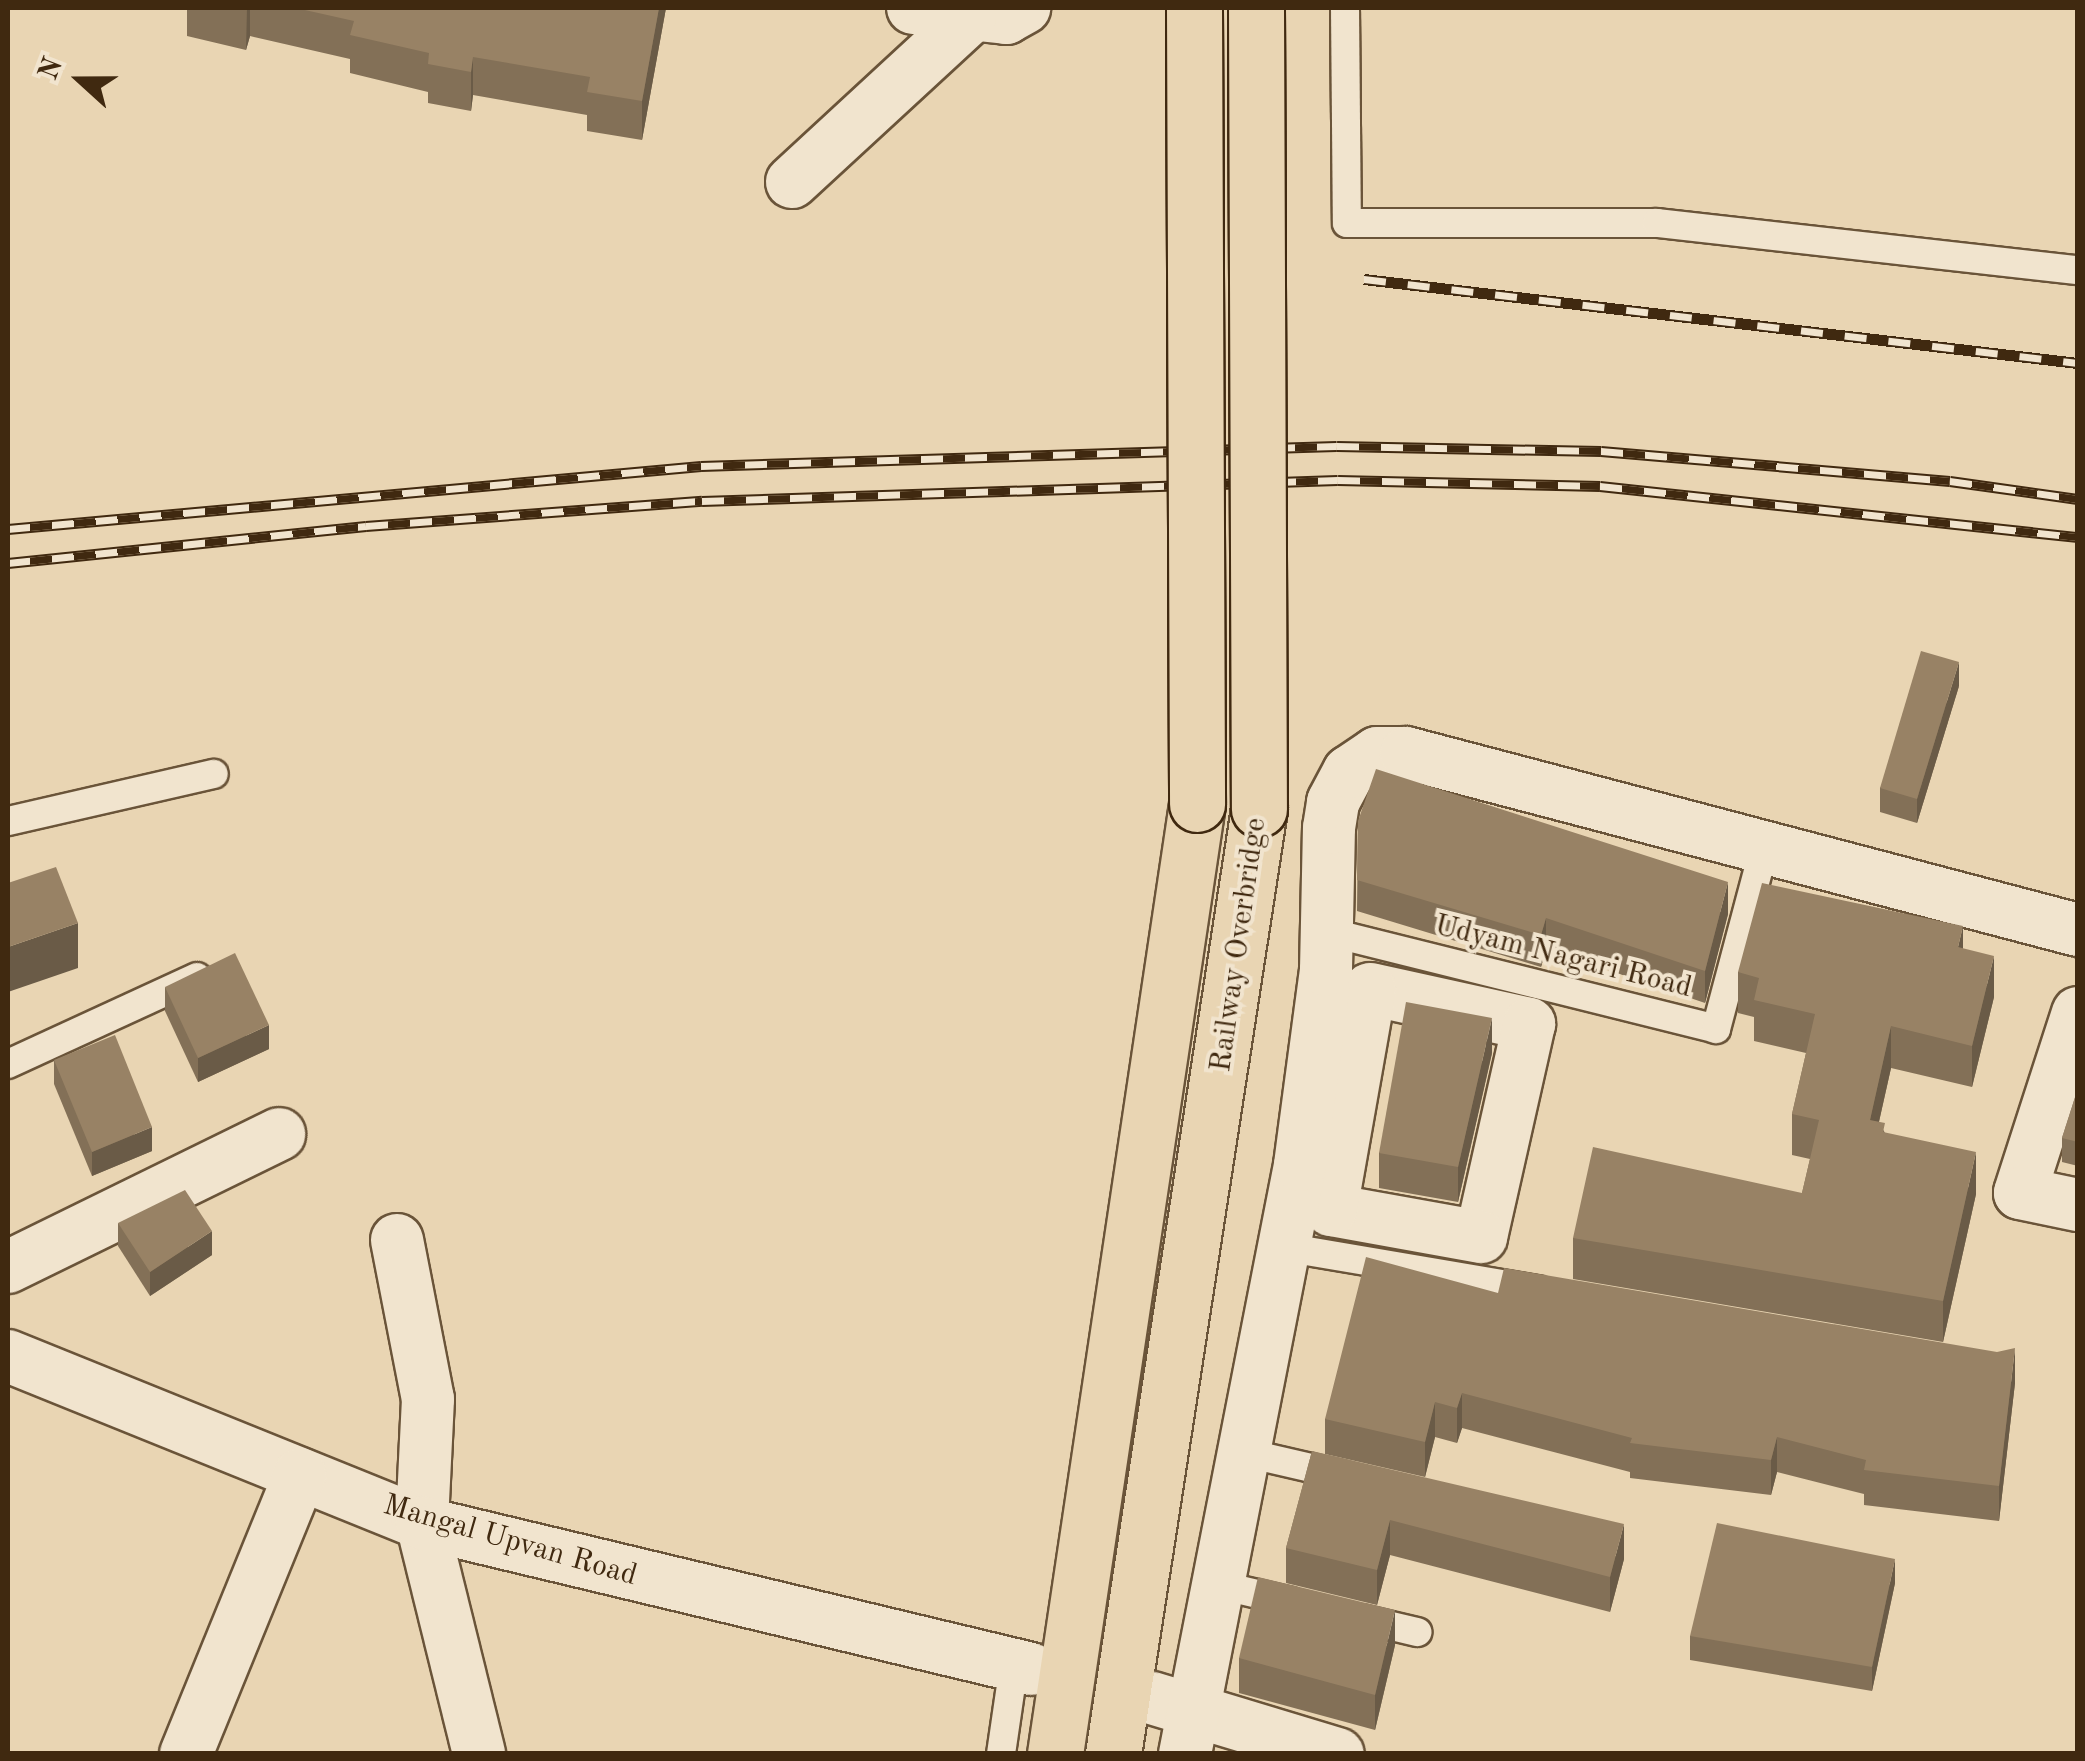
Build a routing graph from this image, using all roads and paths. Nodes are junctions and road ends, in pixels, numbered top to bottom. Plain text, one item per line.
1 (913, 8) edge
2 (1024, 8) edge
3 (1194, 8) edge
4 (1256, 8) edge
5 (1345, 8) edge
6 (970, 18) junction
7 (792, 182) dead end
8 (2078, 270) edge
9 (214, 774) dead end
10 (8, 822) edge
11 (1764, 848) junction
12 (2078, 930) edge
13 (1328, 932) junction
14 (224, 964) edge
15 (2078, 1013) edge
16 (8, 1064) edge
17 (1326, 1119) junction
18 (279, 1134) dead end
19 (2078, 1205) edge
20 (397, 1240) dead end
21 (1283, 1247) junction
22 (8, 1266) edge
23 (1571, 1296) edge
24 (8, 1356) edge
25 (1242, 1452) junction
26 (300, 1474) junction
27 (1370, 1482) edge
28 (422, 1523) junction
29 (1215, 1584) junction
30 (1417, 1632) dead end
31 (1022, 1667) joint
32 (1176, 1719) edge
33 (186, 1754) edge
34 (479, 1754) edge
35 (1001, 1754) edge
36 (1054, 1754) edge
37 (1113, 1754) edge
38 (1338, 1754) edge

1 - 6 street
2 - 6 street
3 - 36 main road, Railway Overbridge, bridge
4 - 37 main road, Railway Overbridge, bridge
5 - 8 lane
6 - 7 street
9 - 10 lane
11 - 12 street
11 - 13 lane, Udyam Nagari Road
11 - 13 street
13 - 17 street
14 - 16 lane
15 - 19 street
17 - 17 street
17 - 21 street
18 - 22 street
20 - 28 street
21 - 23 lane
21 - 25 street
24 - 26 street, Mangal Upvan Road
25 - 27 lane
25 - 29 street
26 - 28 street, Mangal Upvan Road
26 - 33 street
28 - 31 street, Mangal Upvan Road
28 - 34 street
29 - 30 lane
29 - 32 street
31 - 35 lane
32 - 38 street

